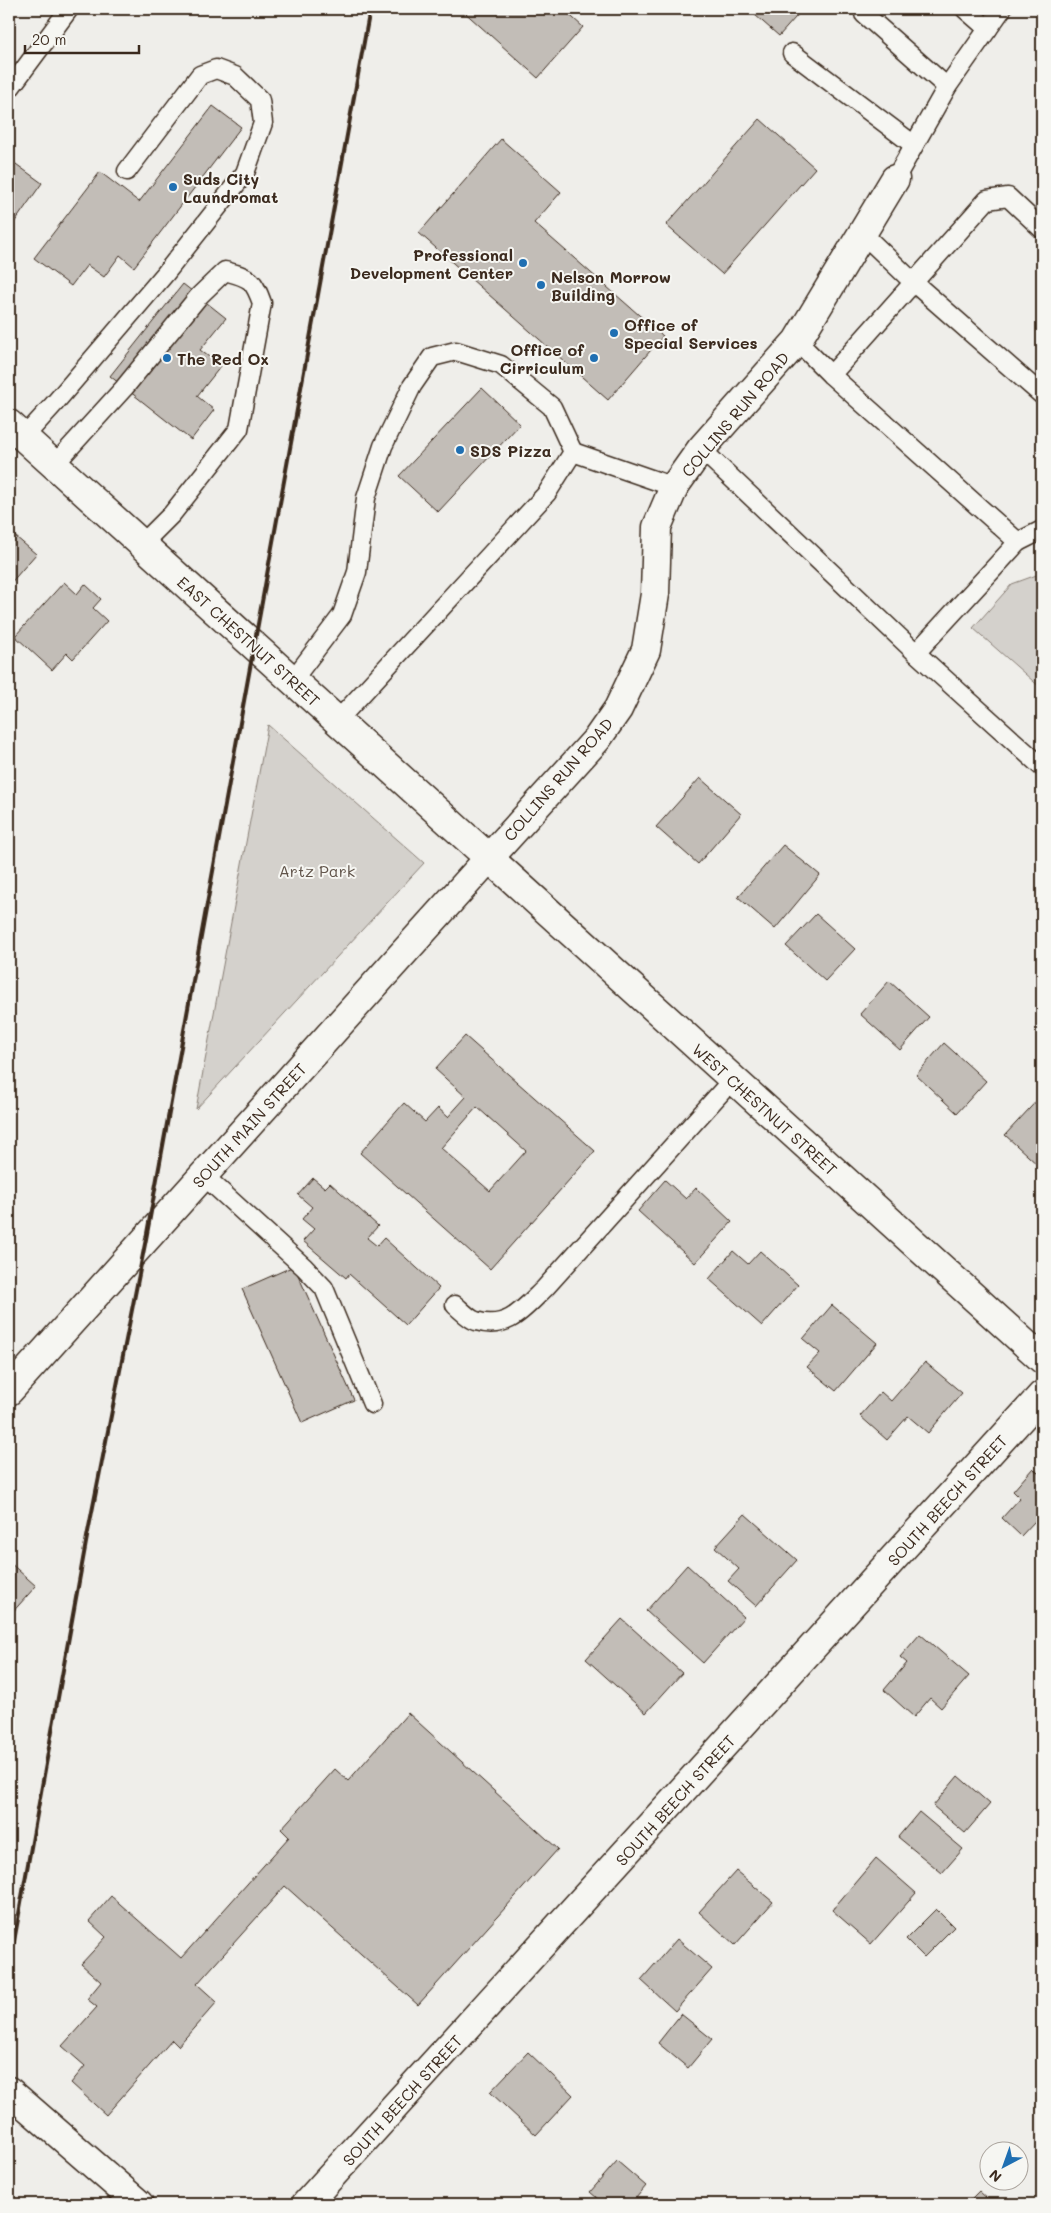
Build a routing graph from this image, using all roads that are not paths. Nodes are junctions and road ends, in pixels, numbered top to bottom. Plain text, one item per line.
1 (69, 9) edge
2 (965, 9) edge
3 (1002, 9) edge
4 (864, 14) dead end
5 (988, 29) junction
6 (792, 53) dead end
7 (11, 87) dead end
8 (947, 87) junction
9 (914, 145) junction
10 (127, 171) dead end
11 (895, 179) joint
12 (1042, 229) edge
13 (862, 234) junction
14 (914, 282) junction
15 (797, 341) junction
16 (831, 375) junction
17 (1042, 395) edge
18 (16, 430) edge
19 (701, 449) junction
20 (574, 452) junction
21 (54, 464) junction
22 (674, 487) junction
23 (1042, 530) edge
24 (1018, 542) junction
25 (142, 544) junction
26 (916, 653) junction
27 (292, 681) junction
28 (338, 722) junction
29 (1042, 767) edge
30 (489, 858) junction
31 (733, 1079) junction
32 (203, 1175) junction
33 (454, 1305) dead end
34 (1042, 1359) edge
35 (9, 1391) edge
36 (1042, 1396) edge
37 (372, 1404) dead end
38 (9, 2091) edge
39 (139, 2204) edge
40 (306, 2204) edge

1 - 7 lane
2 - 5 lane
3 - 5 lane
4 - 8 lane
5 - 8 lane
6 - 9 lane
8 - 9 lane
9 - 11 lane
10 - 18 lane
11 - 13 street, COLLINS RUN ROAD
12 - 14 lane
13 - 14 lane
13 - 15 street, COLLINS RUN ROAD
14 - 16 lane
14 - 17 lane
15 - 16 lane
15 - 19 street, COLLINS RUN ROAD
16 - 24 lane
18 - 21 street, EAST CHESTNUT STREET
19 - 22 street, COLLINS RUN ROAD
19 - 26 lane
20 - 22 lane
20 - 27 lane
20 - 28 lane
21 - 25 street, EAST CHESTNUT STREET
21 - 25 lane
22 - 30 street, COLLINS RUN ROAD
23 - 24 lane
24 - 26 lane
25 - 27 street, EAST CHESTNUT STREET
26 - 29 lane
27 - 28 street, EAST CHESTNUT STREET
28 - 30 street, EAST CHESTNUT STREET
30 - 31 street, WEST CHESTNUT STREET
30 - 32 street, SOUTH MAIN STREET
31 - 33 lane
31 - 34 street, WEST CHESTNUT STREET
32 - 35 street, SOUTH MAIN STREET
32 - 37 lane
36 - 40 street, SOUTH BEECH STREET
38 - 39 street

